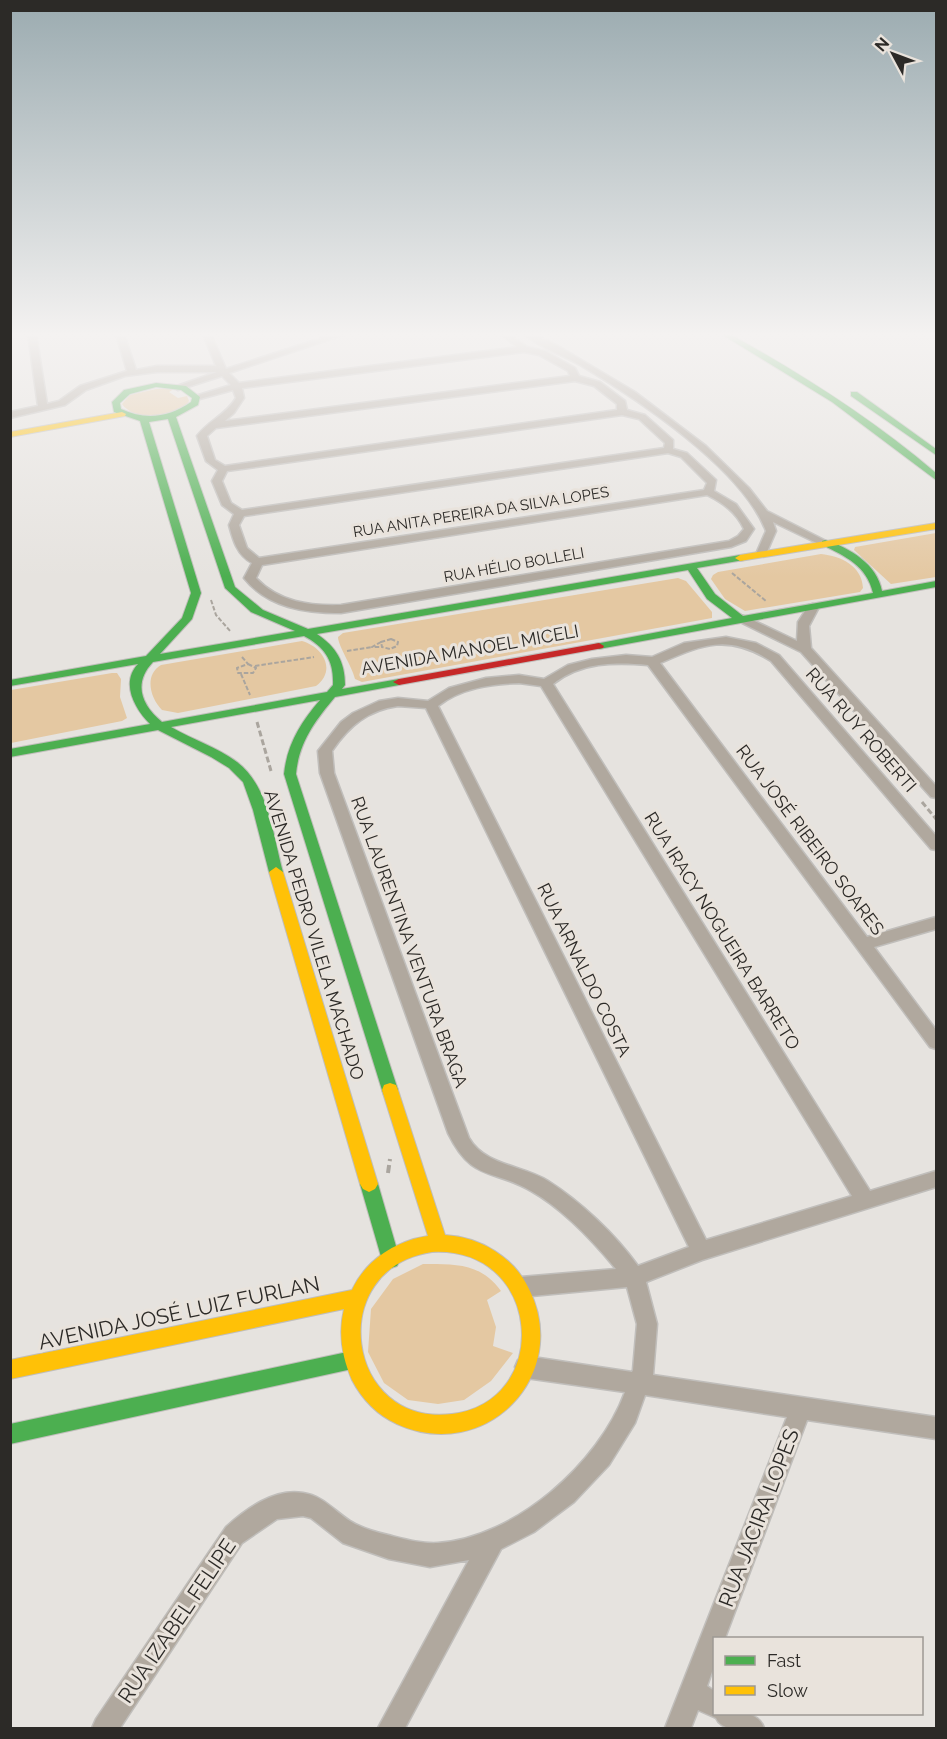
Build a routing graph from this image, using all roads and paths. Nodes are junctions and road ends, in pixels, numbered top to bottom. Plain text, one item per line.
1 (74, 415) edge
2 (92, 415) edge
3 (134, 415) edge
4 (228, 415) edge
5 (291, 415) edge
6 (600, 415) edge
7 (635, 415) edge
8 (661, 415) edge
9 (859, 415) edge
10 (885, 415) edge
11 (171, 416) joint
12 (144, 419) junction
13 (10, 424) edge
14 (216, 425) junction
15 (10, 435) edge
16 (668, 450) junction
17 (936, 453) edge
18 (223, 468) junction
19 (936, 477) edge
20 (708, 492) junction
21 (240, 513) junction
22 (765, 514) junction
23 (936, 526) edge
24 (825, 543) junction
25 (761, 554) junction
26 (258, 562) junction
27 (691, 566) junction
28 (936, 585) edge
29 (878, 594) junction
30 (813, 607) junction
31 (740, 620) junction
32 (306, 632) junction
33 (382, 641) junction
34 (382, 647) junction
35 (805, 649) junction
36 (145, 660) junction
37 (652, 662) junction
38 (248, 664) junction
39 (241, 665) junction
40 (255, 666) junction
41 (255, 670) junction
42 (241, 674) junction
43 (249, 674) junction
44 (246, 681) junction
45 (10, 683) edge
46 (546, 683) junction
47 (333, 693) junction
48 (431, 705) junction
49 (253, 708) junction
50 (159, 725) junction
51 (10, 753) edge
52 (272, 775) dead end
53 (936, 794) edge
54 (936, 844) edge
55 (299, 882) dead end
56 (936, 923) edge
57 (315, 924) dead end
58 (863, 944) junction
59 (324, 950) dead end
60 (327, 977) dead end
61 (348, 1041) dead end
62 (936, 1042) edge
63 (358, 1060) dead end
64 (936, 1179) edge
65 (865, 1200) junction
66 (439, 1244) junction
67 (701, 1251) junction
68 (391, 1260) junction
69 (634, 1277) junction
70 (521, 1287) junction
71 (357, 1298) junction
72 (352, 1360) junction
73 (526, 1367) junction
74 (10, 1370) edge
75 (640, 1384) junction
76 (801, 1408) junction
77 (936, 1428) edge
78 (10, 1434) edge
79 (493, 1539) junction
80 (692, 1691) junction
81 (713, 1705) edge
82 (730, 1715) edge
83 (105, 1728) edge
84 (391, 1728) edge
85 (678, 1728) edge
86 (751, 1728) edge

1 - 13 street
2 - 15 street
3 - 12 street
4 - 14 street
5 - 14 street
6 - 18 street
7 - 16 street
8 - 22 street
9 - 19 street
10 - 17 street
11 - 12 street
11 - 32 street, AVENIDA PEDRO VILELA MACHADO
12 - 36 street, AVENIDA PEDRO VILELA MACHADO
14 - 18 street
16 - 20 street
16 - 21 street
18 - 21 street
20 - 26 street, RUA ANITA PEREIRA DA SILVA LOPES
20 - 26 street, RUA HÉLIO BOLLELI
21 - 26 street
22 - 24 street
22 - 25 street
23 - 24 street
24 - 25 street
24 - 29 street
25 - 27 street
27 - 31 street
27 - 32 street
28 - 29 street, AVENIDA MANOEL MICELI
29 - 30 street, AVENIDA MANOEL MICELI
30 - 31 street, AVENIDA MANOEL MICELI
30 - 35 street
31 - 35 street
31 - 47 street, AVENIDA MANOEL MICELI
32 - 36 street
32 - 47 street, AVENIDA PEDRO VILELA MACHADO
33 - 34 path
33 - 34 path
33 - 34 path
35 - 53 street
36 - 45 street
36 - 50 street, AVENIDA PEDRO VILELA MACHADO
37 - 46 street
37 - 54 street, RUA RUY ROBERTI
37 - 58 street, RUA JOSÉ RIBEIRO SOARES
38 - 39 path
38 - 39 path
38 - 40 path
39 - 42 path
40 - 41 path
40 - 41 path
41 - 43 path
42 - 43 path
42 - 44 path
43 - 44 path
44 - 49 path
46 - 48 street
46 - 65 street, RUA IRACY NOGUEIRA BARRETO
47 - 49 street, AVENIDA MANOEL MICELI
47 - 66 street, AVENIDA PEDRO VILELA MACHADO
48 - 67 street, RUA ARNALDO COSTA
48 - 69 street, RUA LAURENTINA VENTURA BRAGA
49 - 50 street, AVENIDA MANOEL MICELI
49 - 52 path
50 - 51 street, AVENIDA MANOEL MICELI
50 - 68 street, AVENIDA PEDRO VILELA MACHADO
55 - 57 path
56 - 58 street
58 - 62 street, RUA JOSÉ RIBEIRO SOARES
59 - 60 path
61 - 63 path
64 - 65 street
65 - 67 street
66 - 68 street
66 - 70 street
67 - 69 street
68 - 71 street
69 - 70 street
69 - 75 street
70 - 73 street
71 - 72 street
71 - 74 street, AVENIDA JOSÉ LUIZ FURLAN
72 - 73 street
72 - 78 street
73 - 75 street
75 - 76 street
75 - 79 street
76 - 77 street
76 - 80 street, RUA JACIRA LOPES
79 - 83 street, RUA IZABEL FELIPE
79 - 84 street
80 - 81 street
80 - 85 street, RUA JACIRA LOPES
82 - 86 street

